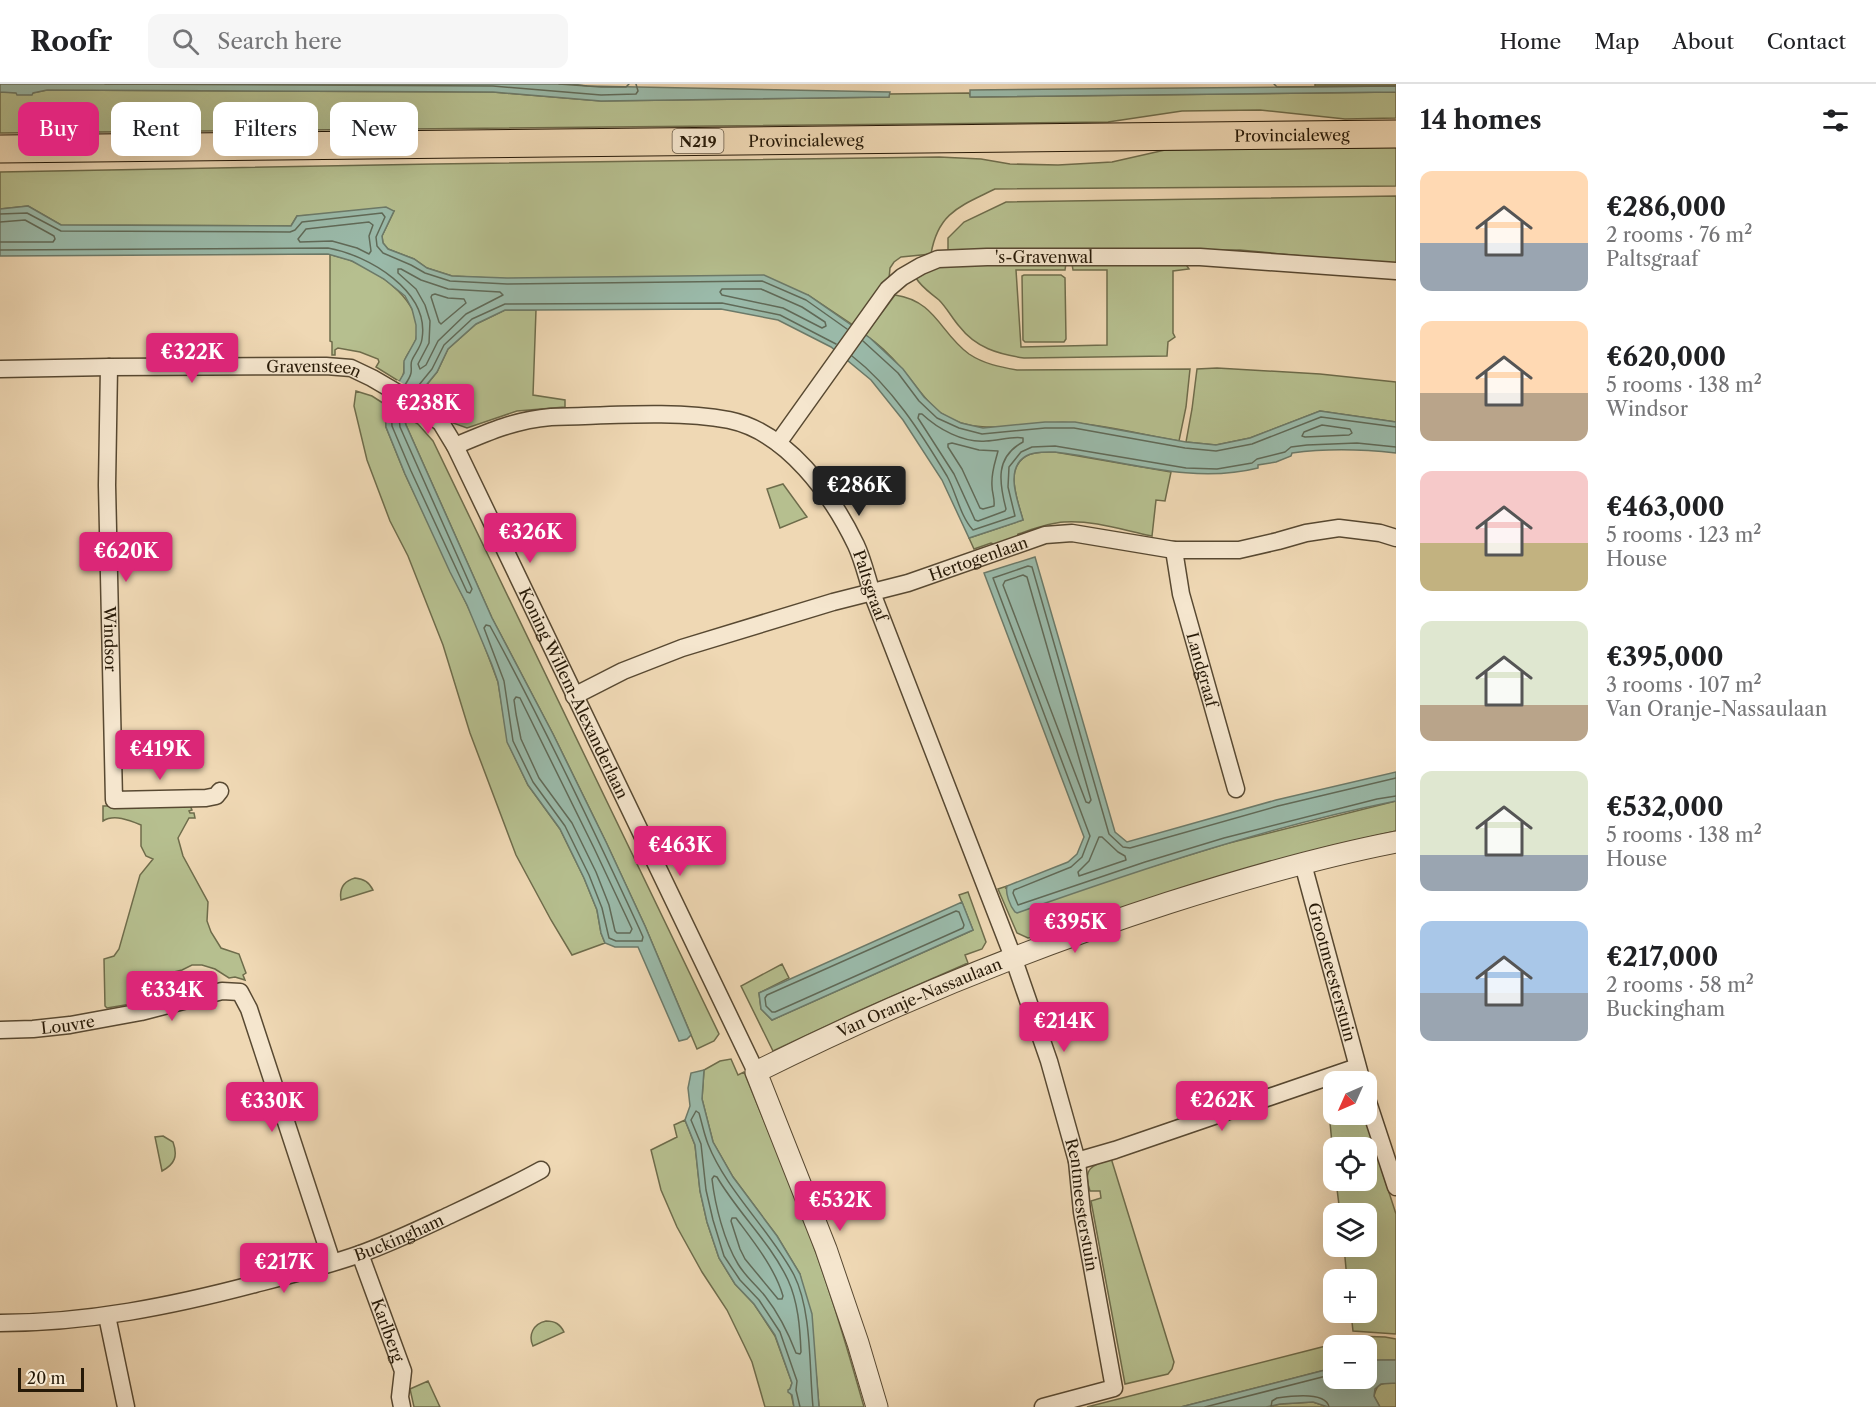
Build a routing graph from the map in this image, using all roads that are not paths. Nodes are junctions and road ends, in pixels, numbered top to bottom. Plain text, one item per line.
1 (1396, 134) edge
2 (0, 149) edge
3 (1396, 271) edge
4 (109, 367) junction
5 (0, 369) edge
6 (778, 443) junction
7 (455, 446) junction
8 (1396, 538) edge
9 (1174, 550) junction
10 (872, 593) junction
11 (574, 696) junction
12 (1236, 789) dead end
13 (220, 790) dead end
14 (1396, 842) edge
15 (1303, 864) junction
16 (1013, 957) junction
17 (0, 1030) edge
18 (1359, 1071) edge
19 (756, 1072) junction
20 (1323, 1085) edge
21 (1376, 1125) edge
22 (1077, 1161) junction
23 (541, 1170) dead end
24 (1396, 1187) edge
25 (360, 1254) junction
26 (332, 1262) junction
27 (107, 1316) junction
28 (0, 1323) edge
29 (126, 1407) edge
30 (402, 1407) edge
31 (877, 1407) edge
32 (1043, 1407) edge

1 - 2 main road, Provincialeweg / N219
3 - 6 street, 's-Gravenwal
4 - 5 street, Gravensteen
4 - 7 street, Gravensteen
4 - 13 street, Windsor
6 - 7 street, Paltsgraaf
6 - 10 street, Paltsgraaf
7 - 11 street, Koning Willem-Alexanderlaan
8 - 9 street, Hertogenlaan
9 - 10 street, Hertogenlaan
9 - 12 street, Landgraaf
10 - 11 street, Hertogenlaan
10 - 16 street, Paltsgraaf
11 - 19 street, Koning Willem-Alexanderlaan
14 - 15 street, Van Oranje-Nassaulaan
15 - 16 street, Van Oranje-Nassaulaan
15 - 18 street, Grootmeesterstuin
16 - 19 street, Van Oranje-Nassaulaan
16 - 22 street, Rentmeesterstuin
17 - 26 street, Louvre
19 - 31 street, Koning Willem-Alexanderlaan
20 - 22 street
21 - 24 street
22 - 32 street, Rentmeesterstuin
23 - 25 street, Buckingham
25 - 26 street, Buckingham
25 - 30 street, Karlberg
26 - 27 street, Buckingham
27 - 28 street, Buckingham
27 - 29 street

